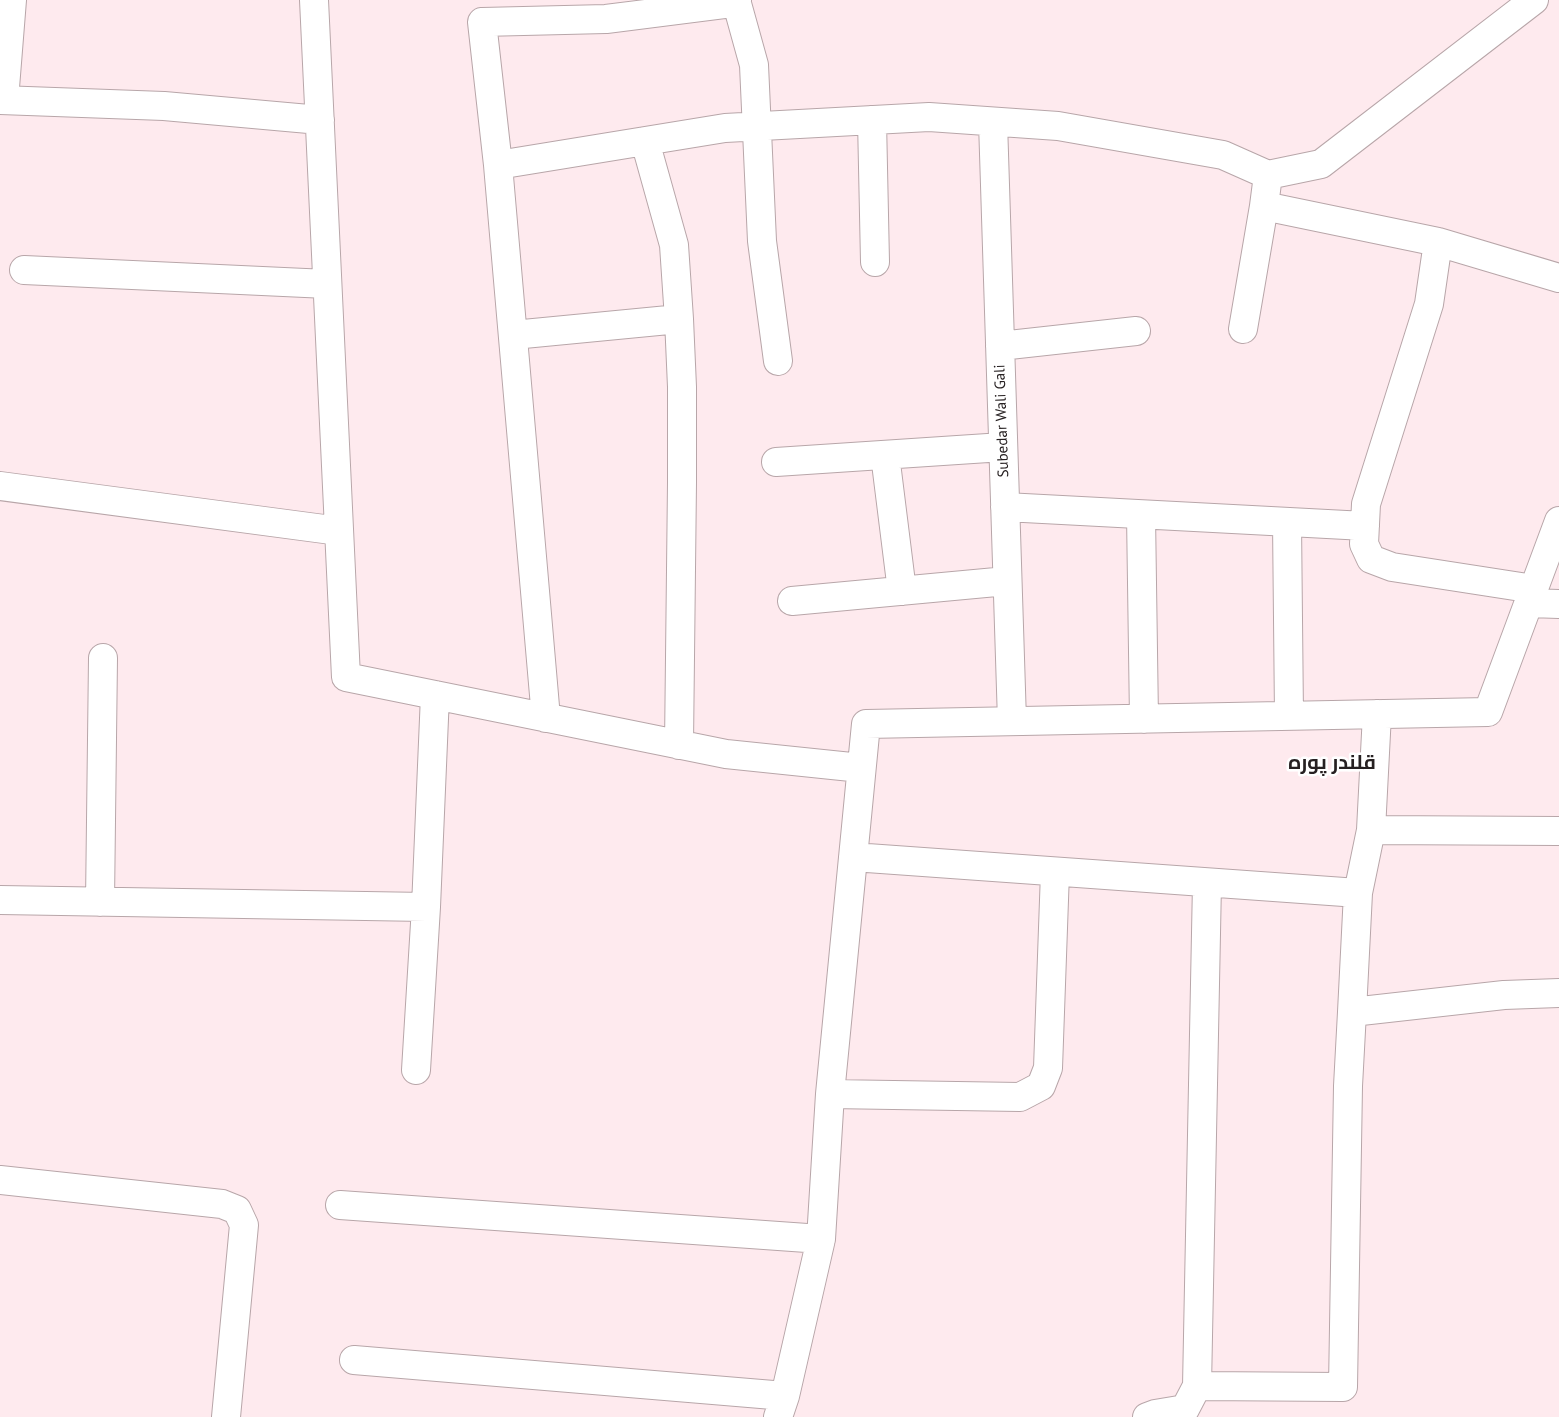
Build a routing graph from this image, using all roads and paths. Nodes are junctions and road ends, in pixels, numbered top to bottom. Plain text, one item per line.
1 (12, 0) edge
2 (314, 0) edge
3 (736, 0) edge
4 (1534, 0) edge
5 (572, 10) edge
6 (2, 100) edge
7 (320, 120) junction
8 (872, 120) junction
9 (993, 122) junction
10 (756, 126) junction
11 (645, 141) junction
12 (498, 165) junction
13 (1268, 175) junction
14 (1264, 206) junction
15 (1438, 242) junction
16 (875, 262) dead end
17 (24, 270) dead end
18 (1559, 278) edge
19 (327, 284) junction
20 (679, 319) junction
21 (1244, 329) dead end
22 (1136, 331) dead end
23 (513, 335) junction
24 (1000, 346) junction
25 (778, 361) dead end
26 (1003, 447) junction
27 (885, 455) junction
28 (776, 462) dead end
29 (0, 486) edge
30 (1005, 508) junction
31 (1141, 515) junction
32 (1559, 521) edge
33 (1287, 522) junction
34 (1365, 526) junction
35 (339, 531) junction
36 (1007, 581) junction
37 (902, 590) junction
38 (1531, 596) junction
39 (792, 601) dead end
40 (1559, 604) edge
41 (103, 658) dead end
42 (434, 695) junction
43 (1377, 714) junction
44 (1289, 716) junction
45 (546, 718) junction
46 (1144, 719) junction
47 (1012, 721) junction
48 (679, 744) junction
49 (861, 768) junction
50 (1371, 830) junction
51 (1559, 831) edge
52 (853, 857) junction
53 (1054, 872) junction
54 (1207, 883) junction
55 (1358, 893) junction
56 (0, 900) edge
57 (100, 902) junction
58 (426, 907) junction
59 (1559, 993) edge
60 (1352, 1012) junction
61 (416, 1070) dead end
62 (830, 1094) junction
63 (0, 1180) edge
64 (340, 1206) dead end
65 (821, 1239) junction
66 (354, 1360) dead end
67 (1197, 1386) junction
68 (782, 1407) edge
69 (226, 1417) edge
70 (1147, 1417) edge

1 - 6 street
2 - 7 street
3 - 5 street
3 - 10 street
4 - 13 street
5 - 12 street
6 - 7 street
7 - 19 street
8 - 9 street
8 - 10 street
8 - 16 street
9 - 13 street
9 - 24 street, Subedar Wali Gali
10 - 11 street
10 - 25 street
11 - 12 street
11 - 20 street
12 - 23 street
13 - 14 street
14 - 15 street
14 - 21 street
15 - 18 street
15 - 34 street
17 - 19 street
19 - 35 street
20 - 23 street
20 - 48 street
22 - 24 street
23 - 45 street
24 - 26 street, Subedar Wali Gali
26 - 27 street
26 - 30 street, Subedar Wali Gali
27 - 28 street
27 - 37 street
29 - 35 street
30 - 31 street
30 - 36 street, Subedar Wali Gali
31 - 33 street
31 - 46 street
32 - 38 street
33 - 34 street
33 - 44 street
34 - 38 street
35 - 42 street
36 - 37 street
36 - 47 street, Subedar Wali Gali
37 - 39 street
38 - 40 street
38 - 43 street
41 - 57 street
42 - 45 street
42 - 58 street
43 - 44 street
43 - 50 street
44 - 46 street
45 - 48 street
46 - 47 street
47 - 49 street
48 - 49 street
49 - 52 street
50 - 51 street
50 - 55 street
52 - 53 street
52 - 62 street
53 - 54 street
53 - 62 street
54 - 55 street
54 - 67 street
55 - 60 street
56 - 57 street
57 - 58 street
58 - 61 street
59 - 60 street
60 - 67 street
62 - 65 street
63 - 69 street
64 - 65 street
65 - 68 street
66 - 68 street
67 - 70 street

